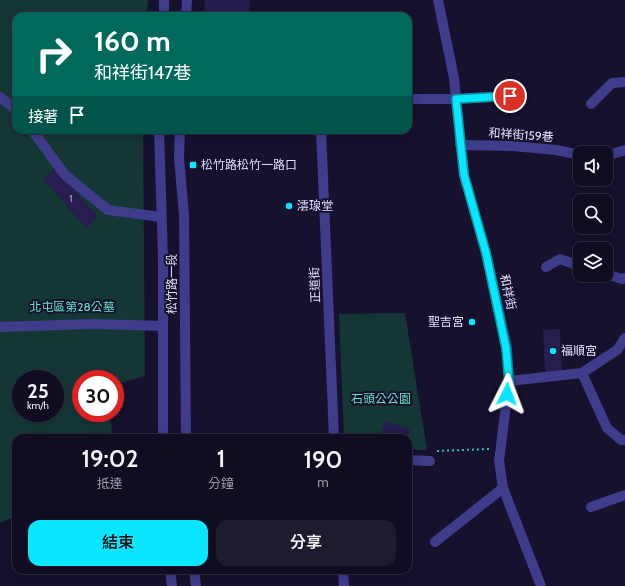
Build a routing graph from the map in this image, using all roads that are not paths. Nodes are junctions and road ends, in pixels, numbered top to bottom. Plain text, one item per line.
1 (164, 0) edge
2 (186, 0) edge
3 (438, 0) edge
4 (164, 12) edge
5 (186, 12) edge
6 (625, 82) edge
7 (510, 96) dead end
8 (0, 97) edge
9 (412, 99) edge
10 (456, 99) junction
11 (591, 104) dead end
12 (12, 107) edge
13 (35, 134) edge
14 (160, 134) edge
15 (180, 134) edge
16 (321, 134) edge
17 (460, 145) junction
18 (625, 150) edge
19 (573, 154) edge
20 (613, 154) edge
21 (161, 217) junction
22 (573, 264) edge
23 (546, 267) dead end
24 (613, 276) edge
25 (625, 278) edge
26 (163, 326) junction
27 (0, 327) edge
28 (625, 338) edge
29 (582, 373) junction
30 (509, 381) junction
31 (164, 434) edge
32 (186, 434) edge
33 (334, 434) edge
34 (625, 440) edge
35 (412, 460) edge
36 (430, 460) dead end
37 (503, 488) junction
38 (625, 495) edge
39 (591, 507) dead end
40 (435, 542) dead end
41 (170, 574) edge
42 (194, 574) edge
43 (343, 574) edge
44 (172, 586) edge
45 (196, 586) edge
46 (344, 586) edge
47 (541, 586) edge

1 - 4 street
2 - 5 street
3 - 10 street, 和祥街
6 - 11 street
7 - 10 street
8 - 12 street
9 - 10 street
10 - 17 street, 和祥街
13 - 21 street
14 - 21 street, 松竹路一段
15 - 32 street, 松竹路一段
16 - 33 street, 正道街
17 - 19 street, 和祥街159巷
17 - 30 street, 和祥街
18 - 20 street
21 - 26 street, 松竹路一段
22 - 23 street
24 - 25 street
26 - 27 street
26 - 31 street, 松竹路一段
28 - 29 street
29 - 30 street
29 - 34 street
30 - 37 street, 和祥街
35 - 36 street
37 - 40 street
37 - 47 street, 和祥街
38 - 39 street
41 - 44 street
42 - 45 street
43 - 46 street

